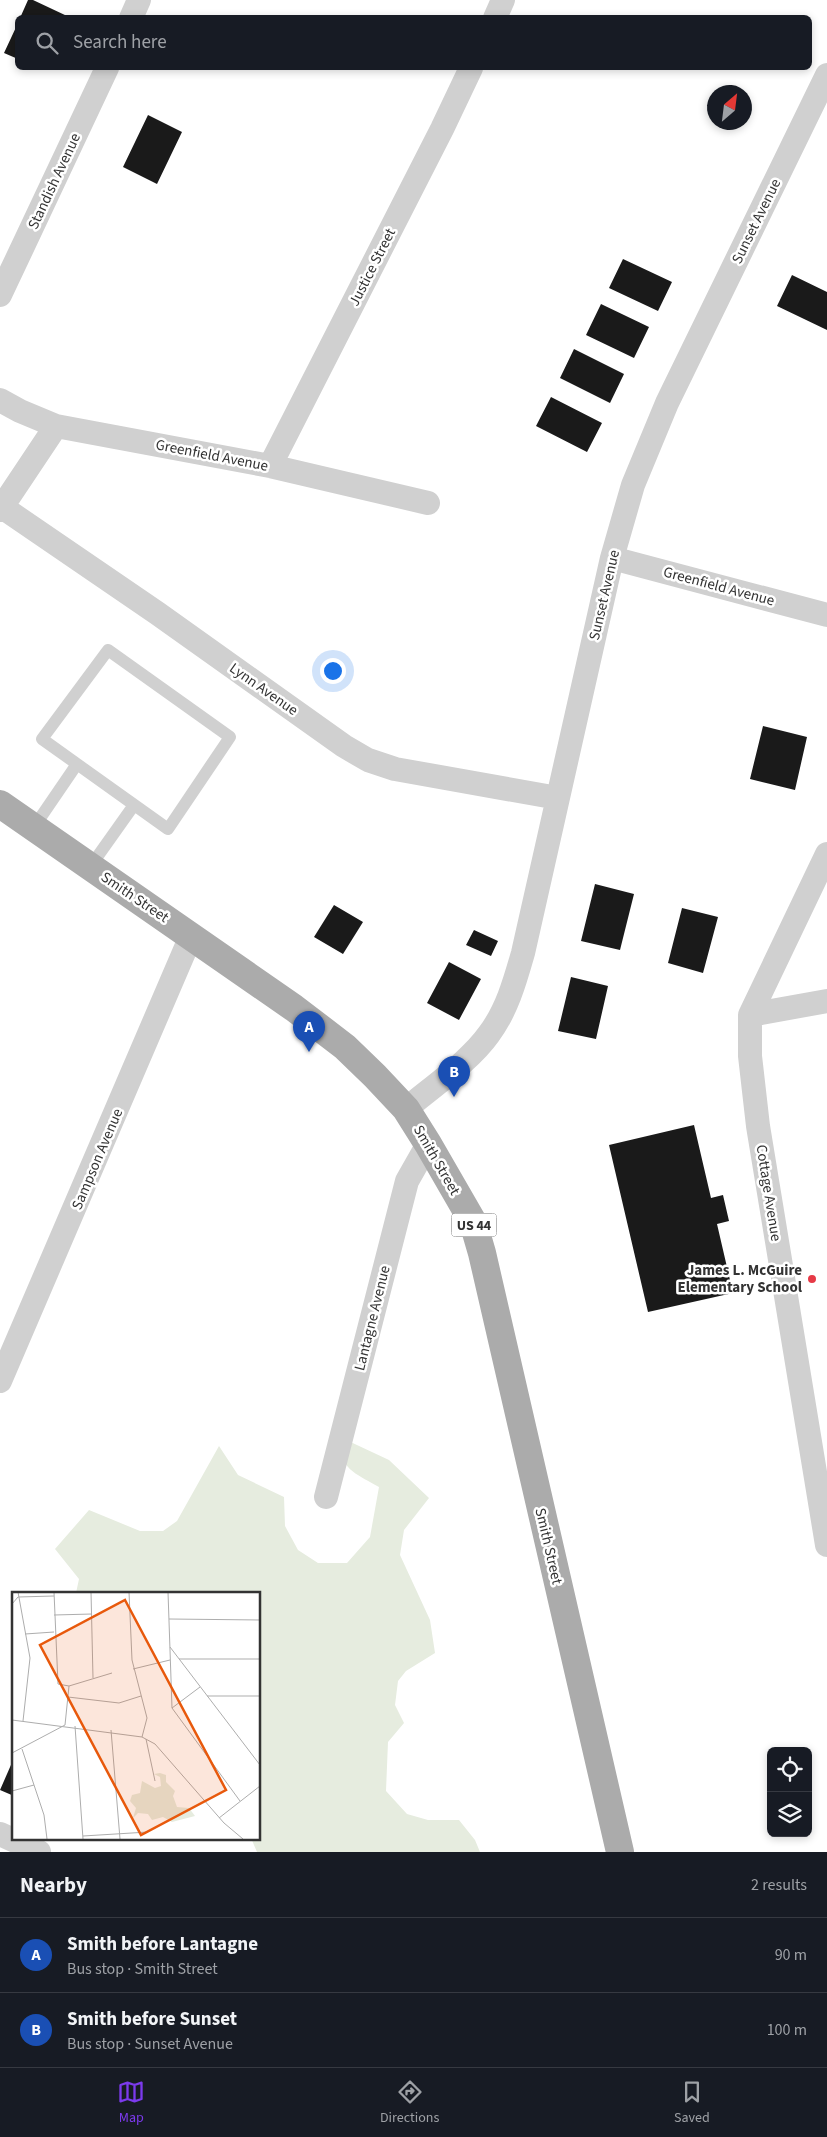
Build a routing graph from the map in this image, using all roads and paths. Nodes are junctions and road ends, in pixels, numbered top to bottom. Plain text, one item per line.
1 (139, 0) edge
2 (503, 0) edge
3 (132, 15) edge
4 (496, 15) edge
5 (106, 70) edge
6 (471, 70) edge
7 (827, 76) edge
8 (0, 295) edge
9 (0, 400) edge
10 (56, 426) junction
11 (270, 466) junction
12 (428, 503) dead end
13 (1, 509) edge
14 (612, 558) junction
15 (827, 615) edge
16 (77, 764) junction
17 (558, 798) junction
18 (0, 804) edge
19 (134, 805) junction
20 (34, 828) junction
21 (827, 854) edge
22 (90, 867) junction
23 (192, 936) junction
24 (827, 1001) edge
25 (750, 1015) junction
26 (406, 1109) junction
27 (428, 1144) junction
28 (0, 1381) edge
29 (326, 1497) dead end
30 (827, 1545) edge
31 (0, 1834) edge
32 (12, 1840) edge
33 (13, 1840) edge
34 (39, 1852) edge
35 (620, 1852) edge

1 - 3 street
2 - 4 street
5 - 8 street, Standish Avenue
6 - 11 street, Justice Street
7 - 14 street, Sunset Avenue
9 - 10 street, Greenfield Avenue
10 - 11 street, Greenfield Avenue
10 - 13 street
11 - 12 street, Greenfield Avenue
13 - 17 street, Lynn Avenue
14 - 15 street, Greenfield Avenue
14 - 17 street, Sunset Avenue
16 - 19 lane
16 - 19 lane
16 - 20 lane
17 - 26 street, Sunset Avenue
18 - 20 main road, Smith Street / US 44
19 - 22 lane
20 - 22 main road, Smith Street / US 44
21 - 25 street, Cottage Avenue
22 - 23 main road, Smith Street / US 44
23 - 26 main road, Smith Street / US 44
23 - 28 street, Sampson Avenue
24 - 25 street
25 - 30 street, Cottage Avenue
26 - 27 main road, Smith Street / US 44
27 - 29 street, Lantagne Avenue
27 - 35 main road, Smith Street / US 44
31 - 32 street
33 - 34 street

